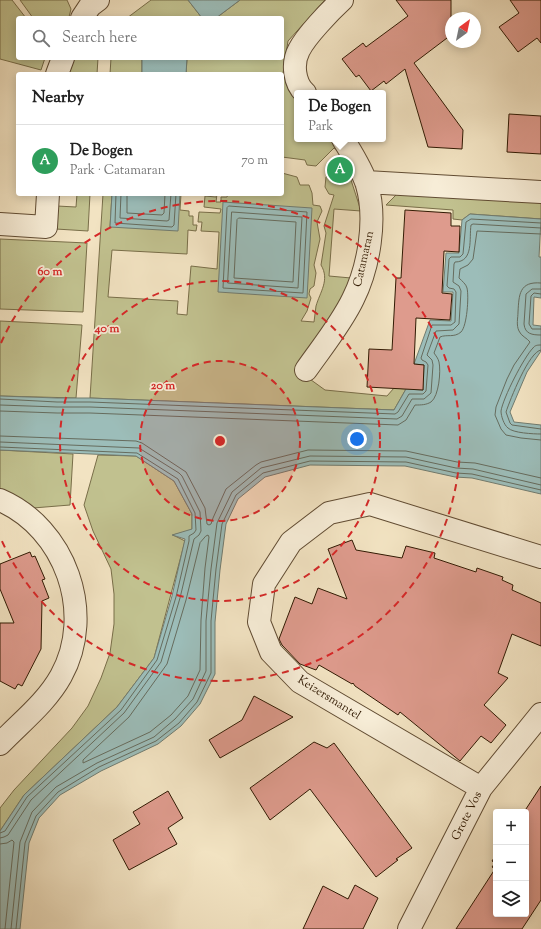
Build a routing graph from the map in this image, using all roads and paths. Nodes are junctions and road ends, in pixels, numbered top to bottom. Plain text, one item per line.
1 (342, 0) edge
2 (62, 60) edge
3 (58, 72) edge
4 (303, 90) edge
5 (345, 142) edge
6 (366, 182) junction
7 (541, 192) edge
8 (48, 196) edge
9 (0, 224) edge
10 (306, 370) dead end
11 (0, 500) edge
12 (541, 557) edge
13 (541, 714) edge
14 (0, 744) edge
15 (481, 788) junction
16 (409, 929) edge

1 - 4 street
2 - 3 street
5 - 6 street, Catamaran
6 - 7 street
6 - 10 street, Catamaran
8 - 9 street
11 - 14 street
12 - 15 street, Keizersmantel
13 - 15 street, Grote Vos
15 - 16 street, Grote Vos

